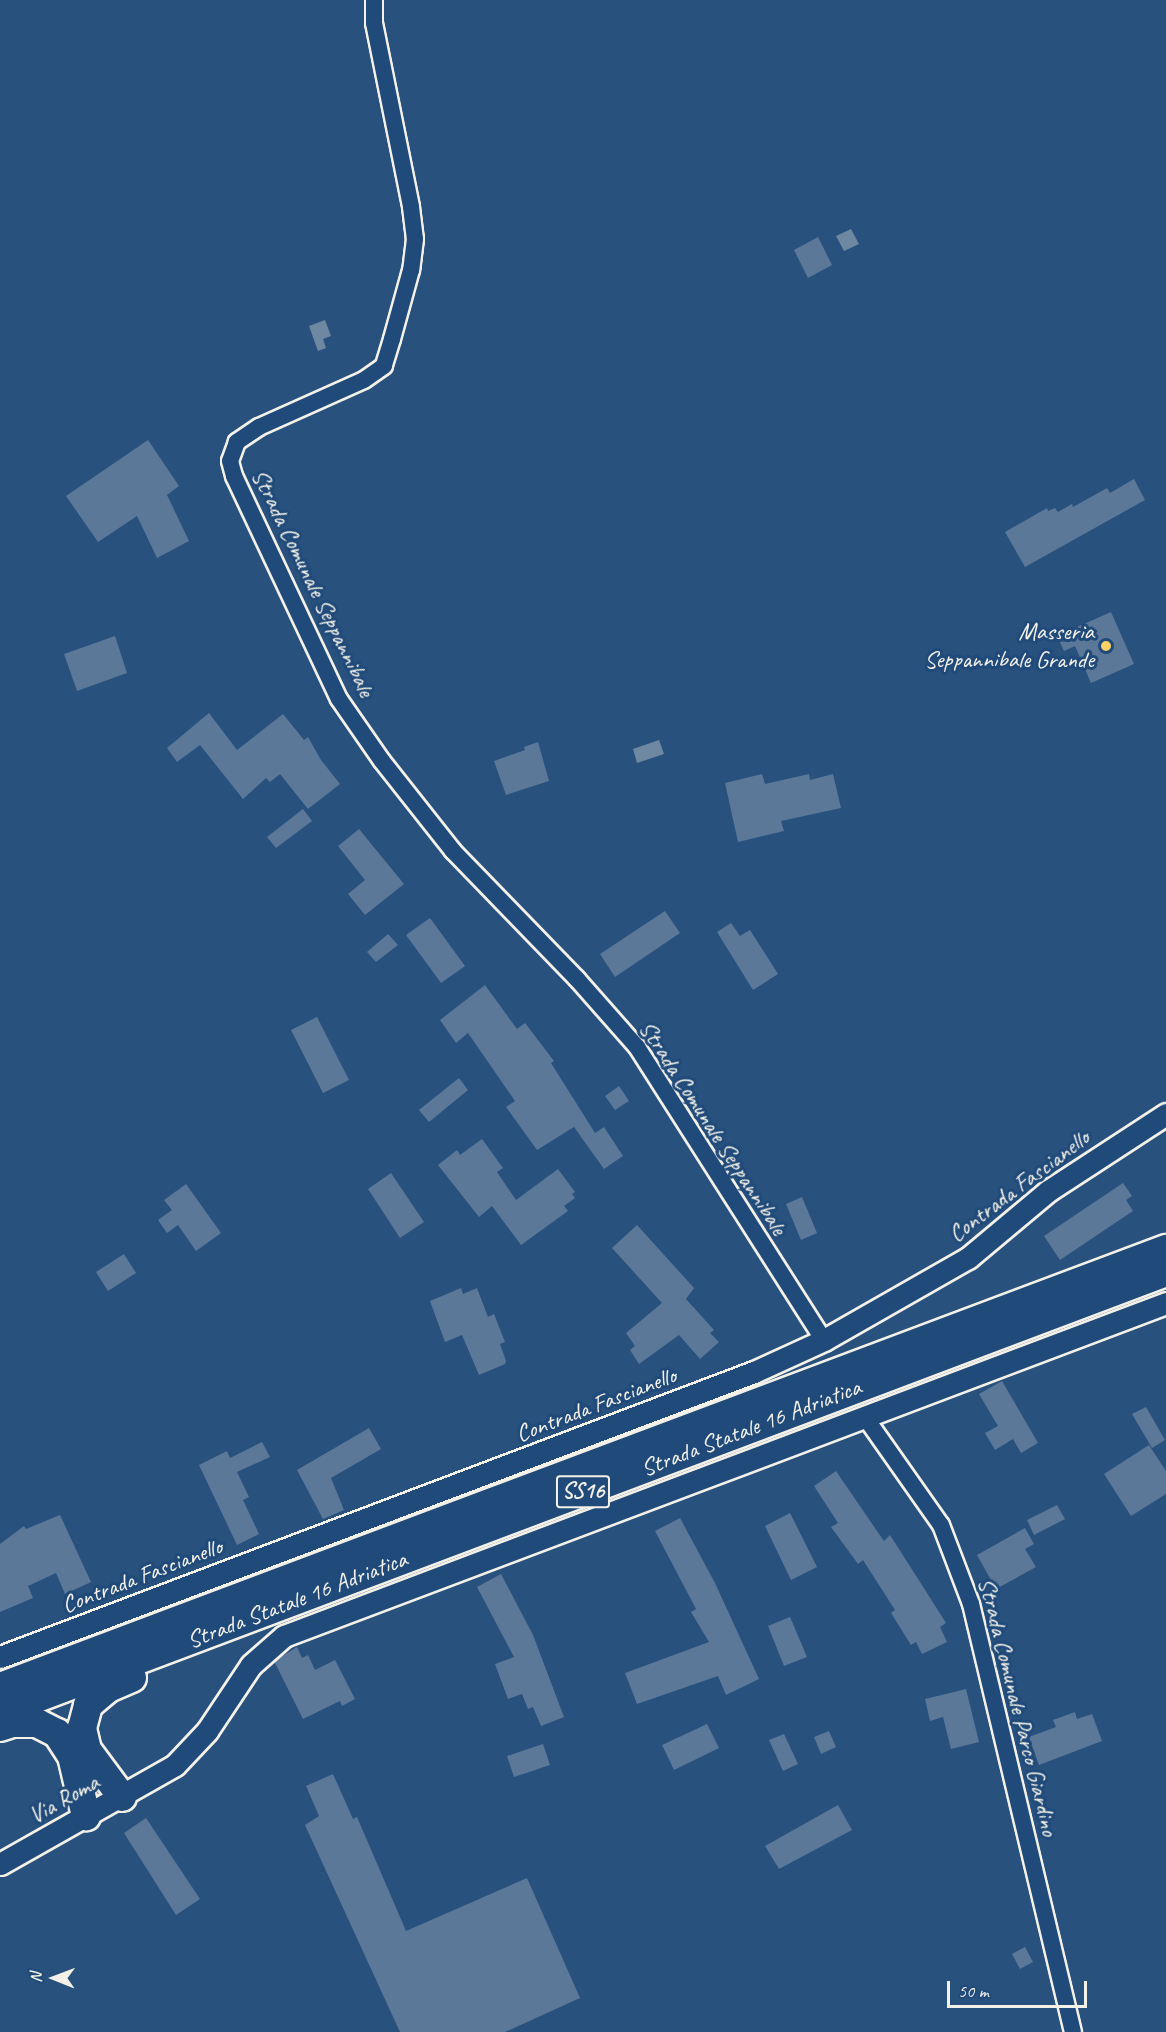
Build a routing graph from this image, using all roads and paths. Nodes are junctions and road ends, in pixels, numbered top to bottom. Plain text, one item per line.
1 (374, 0) edge
2 (1166, 1114) edge
3 (1166, 1249) edge
4 (1166, 1272) edge
5 (1166, 1304) edge
6 (824, 1340) junction
7 (865, 1417) junction
8 (224, 1628) junction
9 (0, 1657) edge
10 (0, 1687) edge
11 (0, 1712) edge
12 (0, 1727) edge
13 (122, 1797) junction
14 (86, 1816) junction
15 (0, 1864) edge
16 (1073, 2032) edge

1 - 6 street, Strada Comunale Seppannibale
2 - 6 street, Contrada Fascianello
3 - 10 highway, Strada Statale 16 Adriatica / SS16
4 - 8 highway, Strada Statale 16 Adriatica / SS16
5 - 7 street, Via Roma
6 - 9 street, Contrada Fascianello
7 - 13 street, Via Roma
7 - 16 street, Strada Comunale Parco Giardino
8 - 11 highway, Strada Statale 16 Adriatica / SS16
8 - 13 highway
12 - 14 highway
13 - 14 street, Via Roma
14 - 15 street, Via Roma

